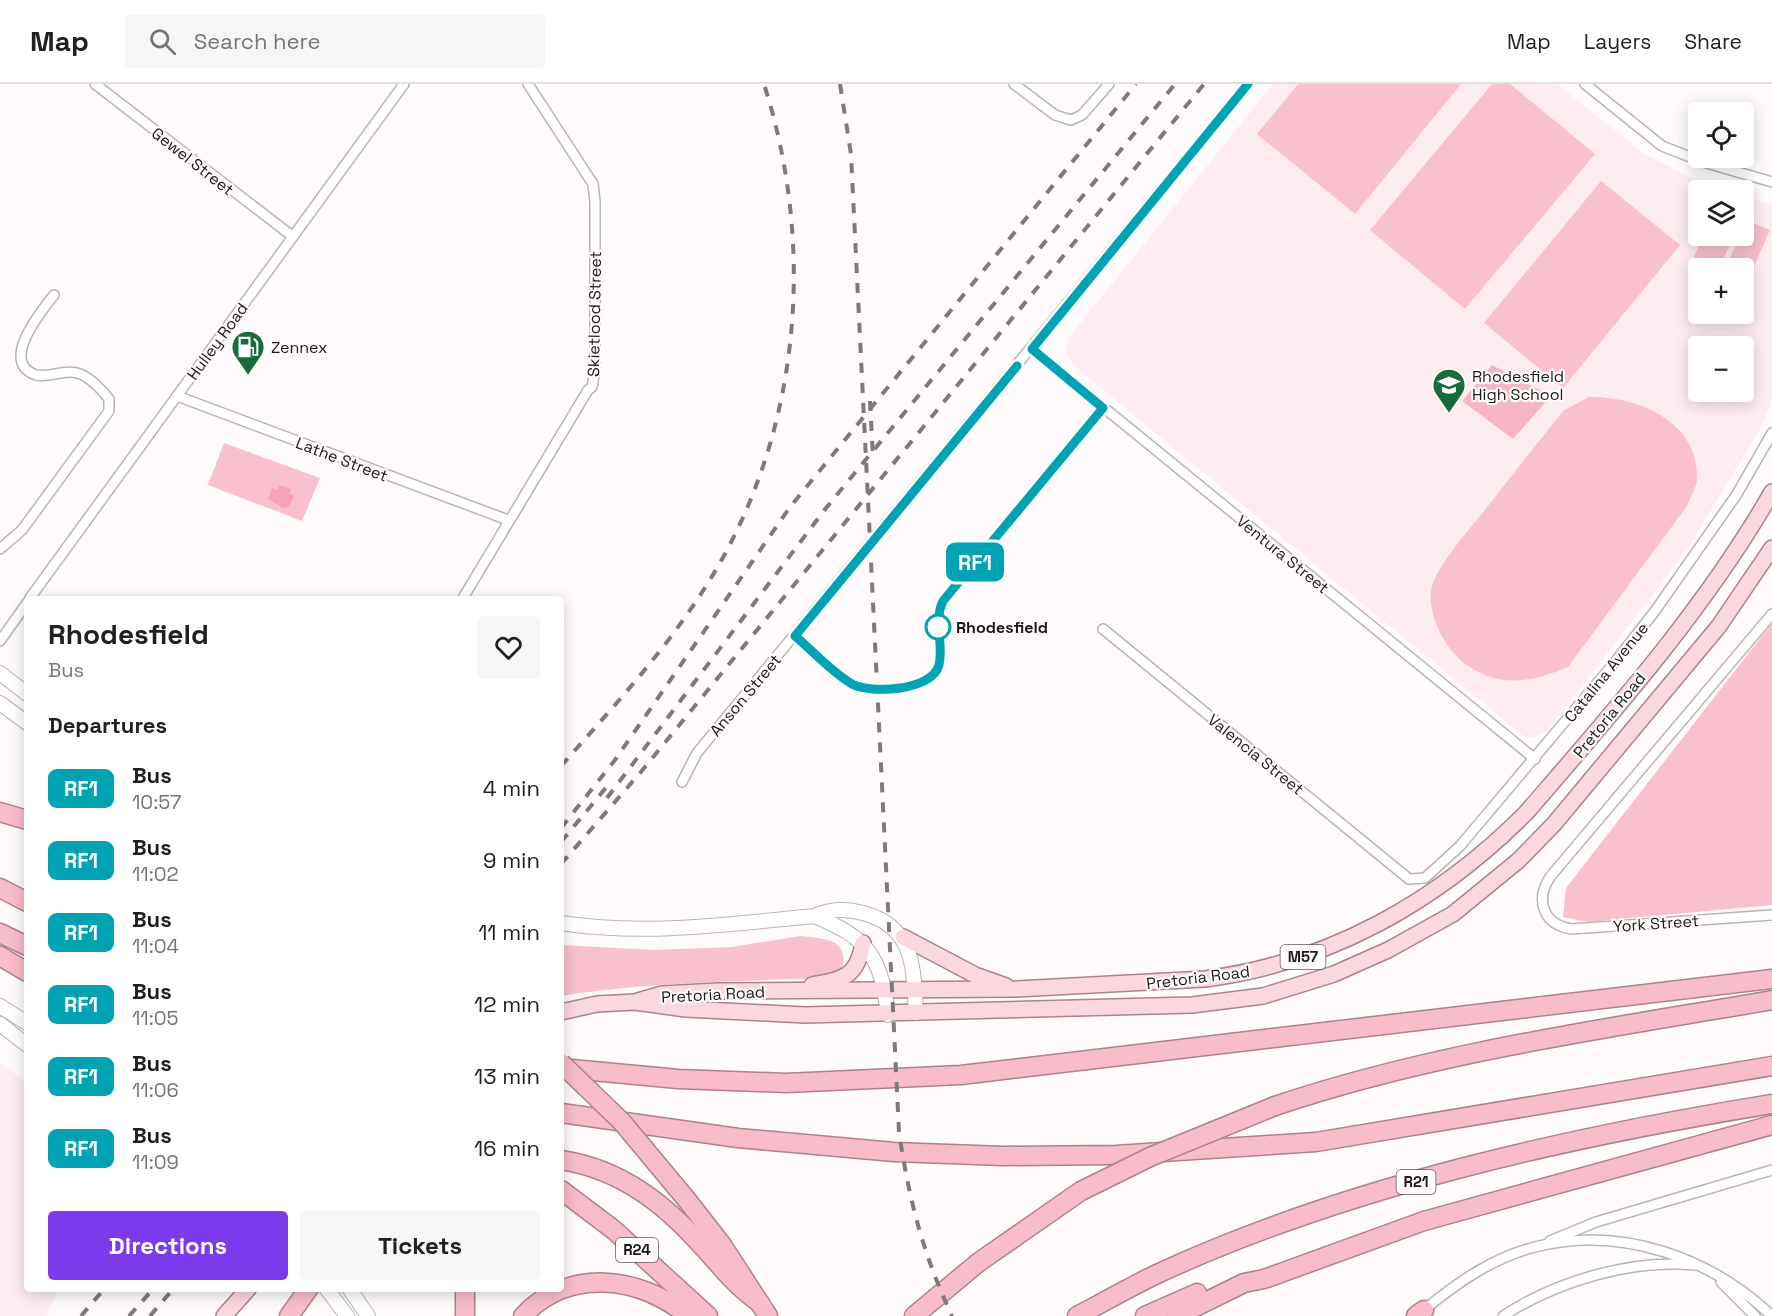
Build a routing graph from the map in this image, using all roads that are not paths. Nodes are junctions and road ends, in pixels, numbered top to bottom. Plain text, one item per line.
1 (404, 84) edge
2 (528, 84) edge
3 (1014, 84) edge
4 (1108, 84) edge
5 (1248, 84) edge
6 (1586, 84) edge
7 (101, 86) edge
8 (1772, 182) edge
9 (292, 236) junction
10 (54, 295) dead end
11 (1032, 349) junction
12 (177, 396) junction
13 (1772, 433) edge
14 (1772, 492) edge
15 (508, 520) junction
16 (1772, 548) edge
17 (0, 549) edge
18 (31, 596) edge
19 (464, 596) edge
20 (24, 607) edge
21 (1772, 614) edge
22 (1103, 628) dead end
23 (0, 641) edge
24 (0, 673) edge
25 (24, 692) edge
26 (0, 703) edge
27 (24, 721) edge
28 (1535, 759) junction
29 (682, 782) dead end
30 (0, 812) edge
31 (24, 819) edge
32 (1409, 879) joint
33 (0, 888) edge
34 (24, 900) edge
35 (1772, 915) edge
36 (814, 916) junction
37 (564, 923) edge
38 (0, 933) edge
39 (903, 938) junction
40 (24, 944) edge
41 (863, 944) junction
42 (0, 956) edge
43 (24, 970) edge
44 (1772, 978) edge
45 (1016, 989) junction
46 (779, 991) junction
47 (885, 991) junction
48 (915, 992) junction
49 (1772, 1000) edge
50 (635, 1002) junction
51 (0, 1006) edge
52 (564, 1011) edge
53 (916, 1013) junction
54 (888, 1015) junction
55 (24, 1021) edge
56 (0, 1024) edge
57 (24, 1043) edge
58 (564, 1066) edge
59 (1772, 1066) edge
60 (564, 1068) edge
61 (1772, 1104) edge
62 (564, 1113) edge
63 (1772, 1125) edge
64 (564, 1161) edge
65 (1772, 1170) edge
66 (564, 1192) edge
67 (1424, 1221) junction
68 (1539, 1246) junction
69 (1705, 1268) junction
70 (1264, 1279) junction
71 (564, 1289) edge
72 (245, 1292) edge
73 (306, 1292) edge
74 (329, 1292) edge
75 (352, 1292) edge
76 (465, 1292) edge
77 (557, 1292) edge
78 (764, 1309) edge
79 (291, 1312) edge
80 (1420, 1314) edge
81 (224, 1316) edge
82 (347, 1316) edge
83 (368, 1316) edge
84 (465, 1316) edge
85 (523, 1316) edge
86 (688, 1316) edge
87 (708, 1316) edge
88 (914, 1316) edge
89 (1077, 1316) edge
90 (1146, 1316) edge
91 (1177, 1316) edge
92 (1195, 1316) edge
93 (1503, 1316) edge
94 (1755, 1316) edge
95 (1772, 1316) edge

1 - 9 street, Hulley Road
2 - 15 street, Skietlood Street
3 - 4 street
5 - 11 street, Anson Street
6 - 8 street
7 - 9 street, Gewel Street
9 - 12 street, Hulley Road
10 - 17 street
11 - 28 street, Ventura Street
11 - 29 street, Anson Street
12 - 15 street, Lathe Street
12 - 18 street, Hulley Road
13 - 28 street, Catalina Avenue
14 - 45 main road, Pretoria Road / M57
15 - 19 street, Skietlood Street
16 - 53 main road, Pretoria Road / M57
20 - 23 street
21 - 35 street, York Street
22 - 32 street, Valencia Street
24 - 25 main road
26 - 27 main road
28 - 32 street, Catalina Avenue
30 - 31 highway
33 - 34 highway
36 - 37 main road
36 - 39 main road
36 - 41 main road
38 - 40 highway
39 - 45 main road
39 - 48 main road
41 - 46 main road
41 - 47 main road
42 - 43 highway
44 - 60 highway
45 - 48 main road, Pretoria Road / M57
46 - 47 main road, Pretoria Road / M57
46 - 50 main road, Pretoria Road / M57
47 - 48 main road, Pretoria Road / M57
47 - 54 main road
48 - 53 main road
49 - 88 highway, bridge
50 - 52 main road, Pretoria Road / M57
50 - 54 main road, Pretoria Road / M57
51 - 55 main road
53 - 54 main road, Pretoria Road / M57
56 - 57 main road
58 - 78 highway, bridge
59 - 62 highway
61 - 89 highway, R21
63 - 67 highway
64 - 78 highway
65 - 68 street
66 - 87 highway, R24
67 - 70 highway
67 - 90 highway
68 - 69 street
68 - 80 street
69 - 93 street
69 - 94 street
69 - 95 street
70 - 91 highway
70 - 92 highway
71 - 86 highway
72 - 81 main road
73 - 79 highway
74 - 82 main road
75 - 83 main road
76 - 84 highway
77 - 85 highway

